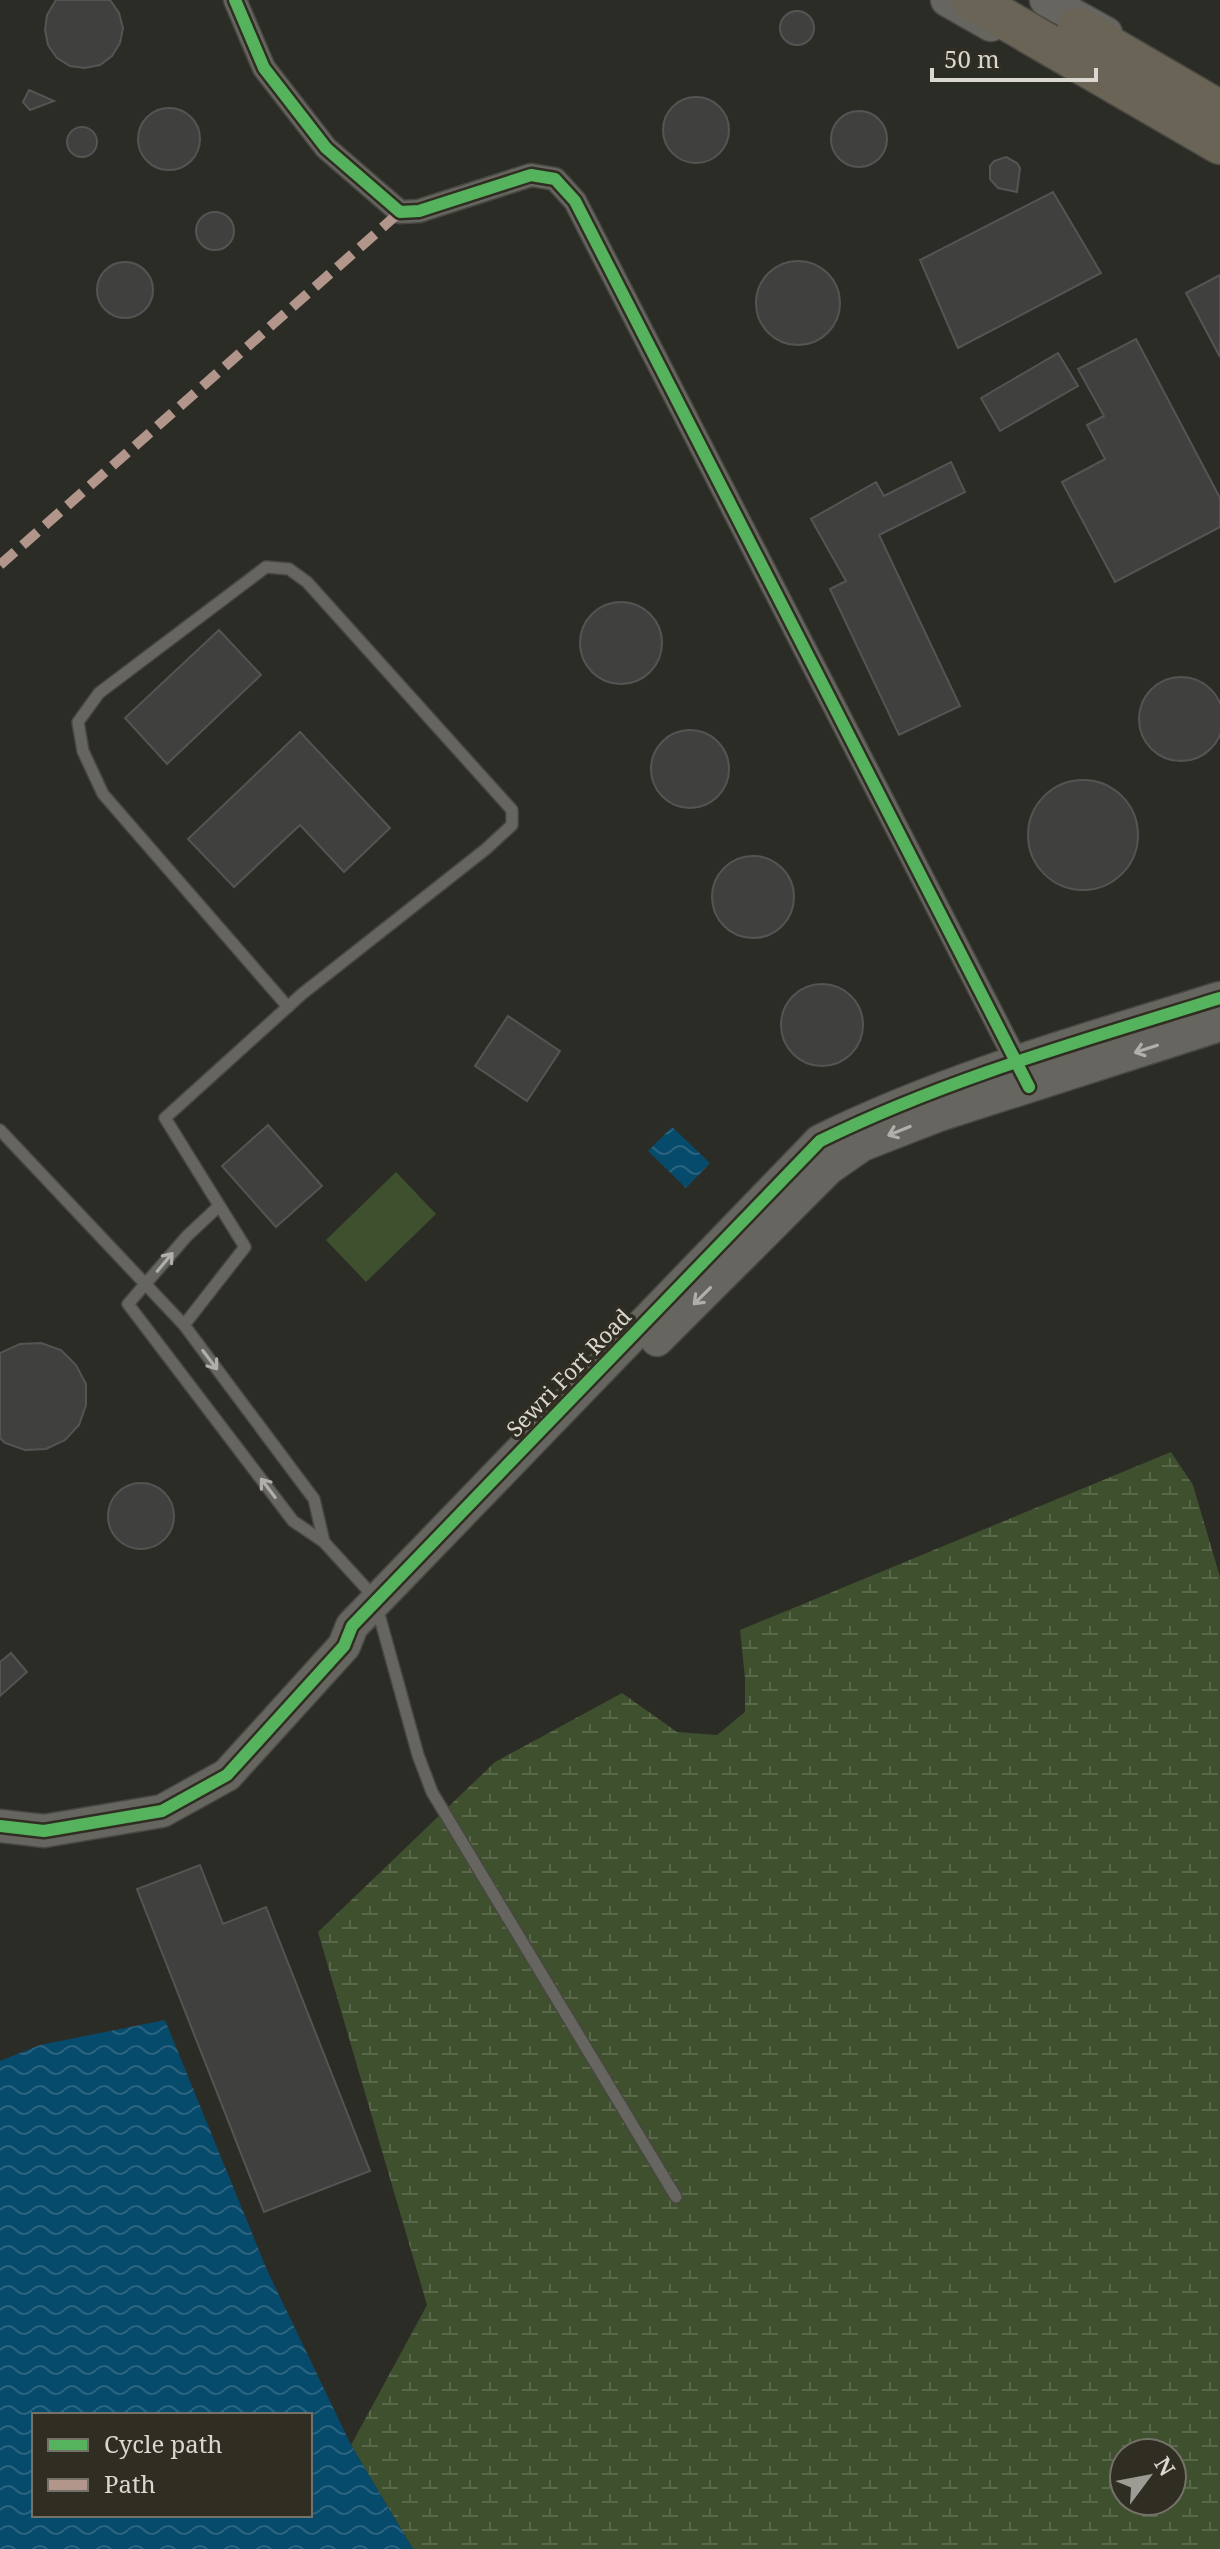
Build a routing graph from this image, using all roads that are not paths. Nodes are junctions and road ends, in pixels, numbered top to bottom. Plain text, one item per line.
1 (235, 0) edge
2 (947, 0) edge
3 (972, 0) edge
4 (1026, 0) edge
5 (1046, 0) edge
6 (1220, 101) edge
7 (1220, 111) edge
8 (1220, 144) edge
9 (1220, 154) edge
10 (288, 1007) junction
11 (1218, 1012) edge
12 (1023, 1074) junction
13 (0, 1130) edge
14 (219, 1206) junction
15 (146, 1284) junction
16 (184, 1325) junction
17 (324, 1542) junction
18 (378, 1609) junction
19 (0, 1826) edge
20 (676, 2197) dead end

1 - 12 street
2 - 9 street
3 - 8 highway
4 - 7 highway
5 - 6 street
10 - 10 lane
10 - 14 lane
11 - 12 street, Sewri Fort Road
12 - 18 street, Sewri Fort Road
13 - 15 lane
15 -> 14 lane
14 - 16 lane
15 - 16 lane
17 -> 15 lane
16 -> 17 lane
17 - 18 lane
18 - 19 street, Sewri Fort Road
18 - 20 lane

